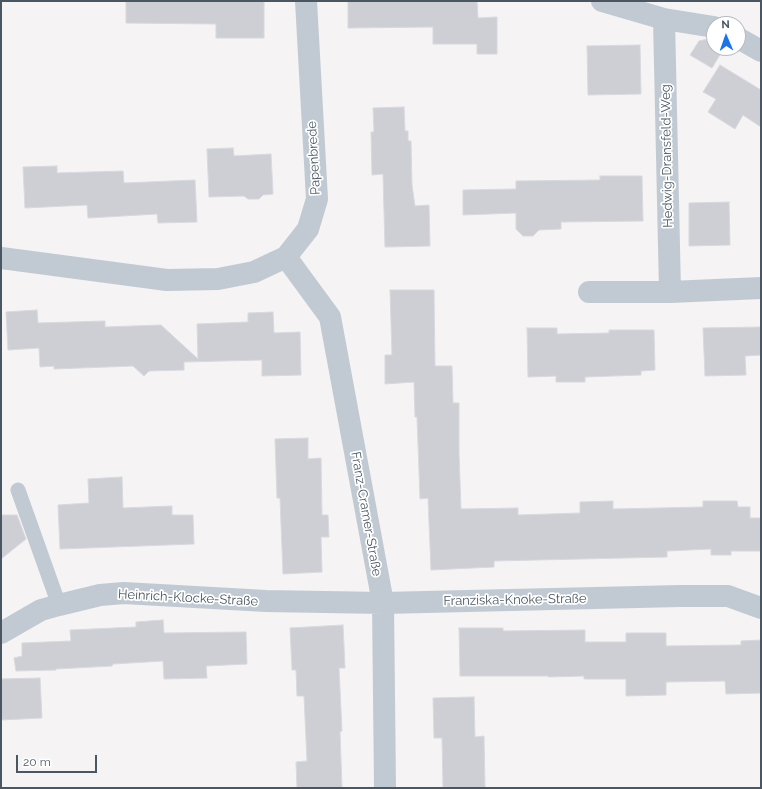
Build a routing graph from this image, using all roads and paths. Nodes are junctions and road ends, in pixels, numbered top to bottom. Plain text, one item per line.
1 (306, 1) edge
2 (602, 1) edge
3 (664, 19) junction
4 (706, 26) edge
5 (746, 43) edge
6 (761, 51) edge
7 (286, 256) junction
8 (1, 258) edge
9 (761, 288) edge
10 (589, 292) dead end
11 (670, 292) junction
12 (18, 490) dead end
13 (383, 603) junction
14 (59, 605) junction
15 (761, 608) edge
16 (1, 633) edge
17 (385, 788) edge

1 - 7 street, Papenbrede
2 - 3 street
3 - 4 street
3 - 11 street, Hedwig-Dransfeld-Weg
5 - 6 street
7 - 8 street, Papenbrede
7 - 13 street, Franz-Cramer-Straße
9 - 11 street
10 - 11 street
12 - 14 lane
13 - 14 street, Heinrich-Klocke-Straße
13 - 15 street, Franziska-Knoke-Straße
13 - 17 street, Franz-Cramer-Straße
14 - 16 street, Heinrich-Klocke-Straße

